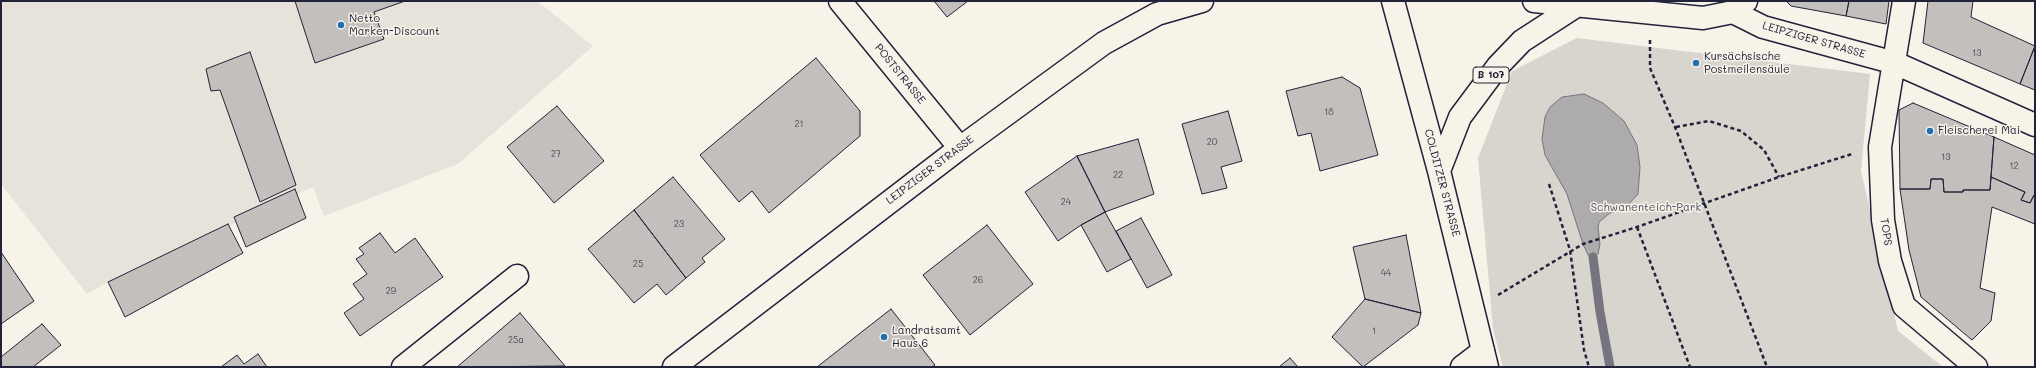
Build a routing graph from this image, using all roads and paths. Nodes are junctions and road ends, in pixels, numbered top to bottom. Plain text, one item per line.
1 (840, 1) edge
2 (1202, 1) edge
3 (1393, 1) edge
4 (1534, 1) edge
5 (1904, 1) edge
6 (1576, 6) junction
7 (1740, 6) edge
8 (1650, 13) junction
9 (1895, 63) junction
10 (2035, 125) edge
11 (1675, 127) junction
12 (1880, 147) junction
13 (960, 148) junction
14 (1439, 171) junction
15 (1779, 177) junction
16 (1550, 184) dead end
17 (1703, 203) junction
18 (1636, 227) junction
19 (1570, 250) junction
20 (517, 276) dead end
21 (1474, 310) junction
22 (1485, 359) edge
23 (403, 367) edge
24 (674, 367) edge
25 (1462, 367) edge
26 (1589, 367) edge
27 (1690, 367) edge
28 (1767, 367) edge
29 (1976, 367) edge

1 - 13 main road, POSTSTRASSE
2 - 13 main road, LEIPZIGER STRASSE
3 - 14 main road, COLDITZER STRASSE
4 - 6 main road, LEIPZIGER STRASSE
5 - 9 main road, TOPS
6 - 8 main road, LEIPZIGER STRASSE
6 - 14 main road, B 107
7 - 8 main road, LEIPZIGER STRASSE
7 - 9 main road, LEIPZIGER STRASSE
8 - 11 path
9 - 10 main road, LEIPZIGER STRASSE
9 - 12 main road, TOPS
11 - 15 path
11 - 17 path
12 - 15 path
12 - 29 main road, TOPS
13 - 24 main road, LEIPZIGER STRASSE
14 - 21 main road, COLDITZER STRASSE
15 - 17 path
16 - 19 path
17 - 18 path
17 - 28 path
18 - 19 path
18 - 27 path
19 - 21 path
19 - 26 path
20 - 23 main road
21 - 22 main road, COLDITZER STRASSE
22 - 25 main road

